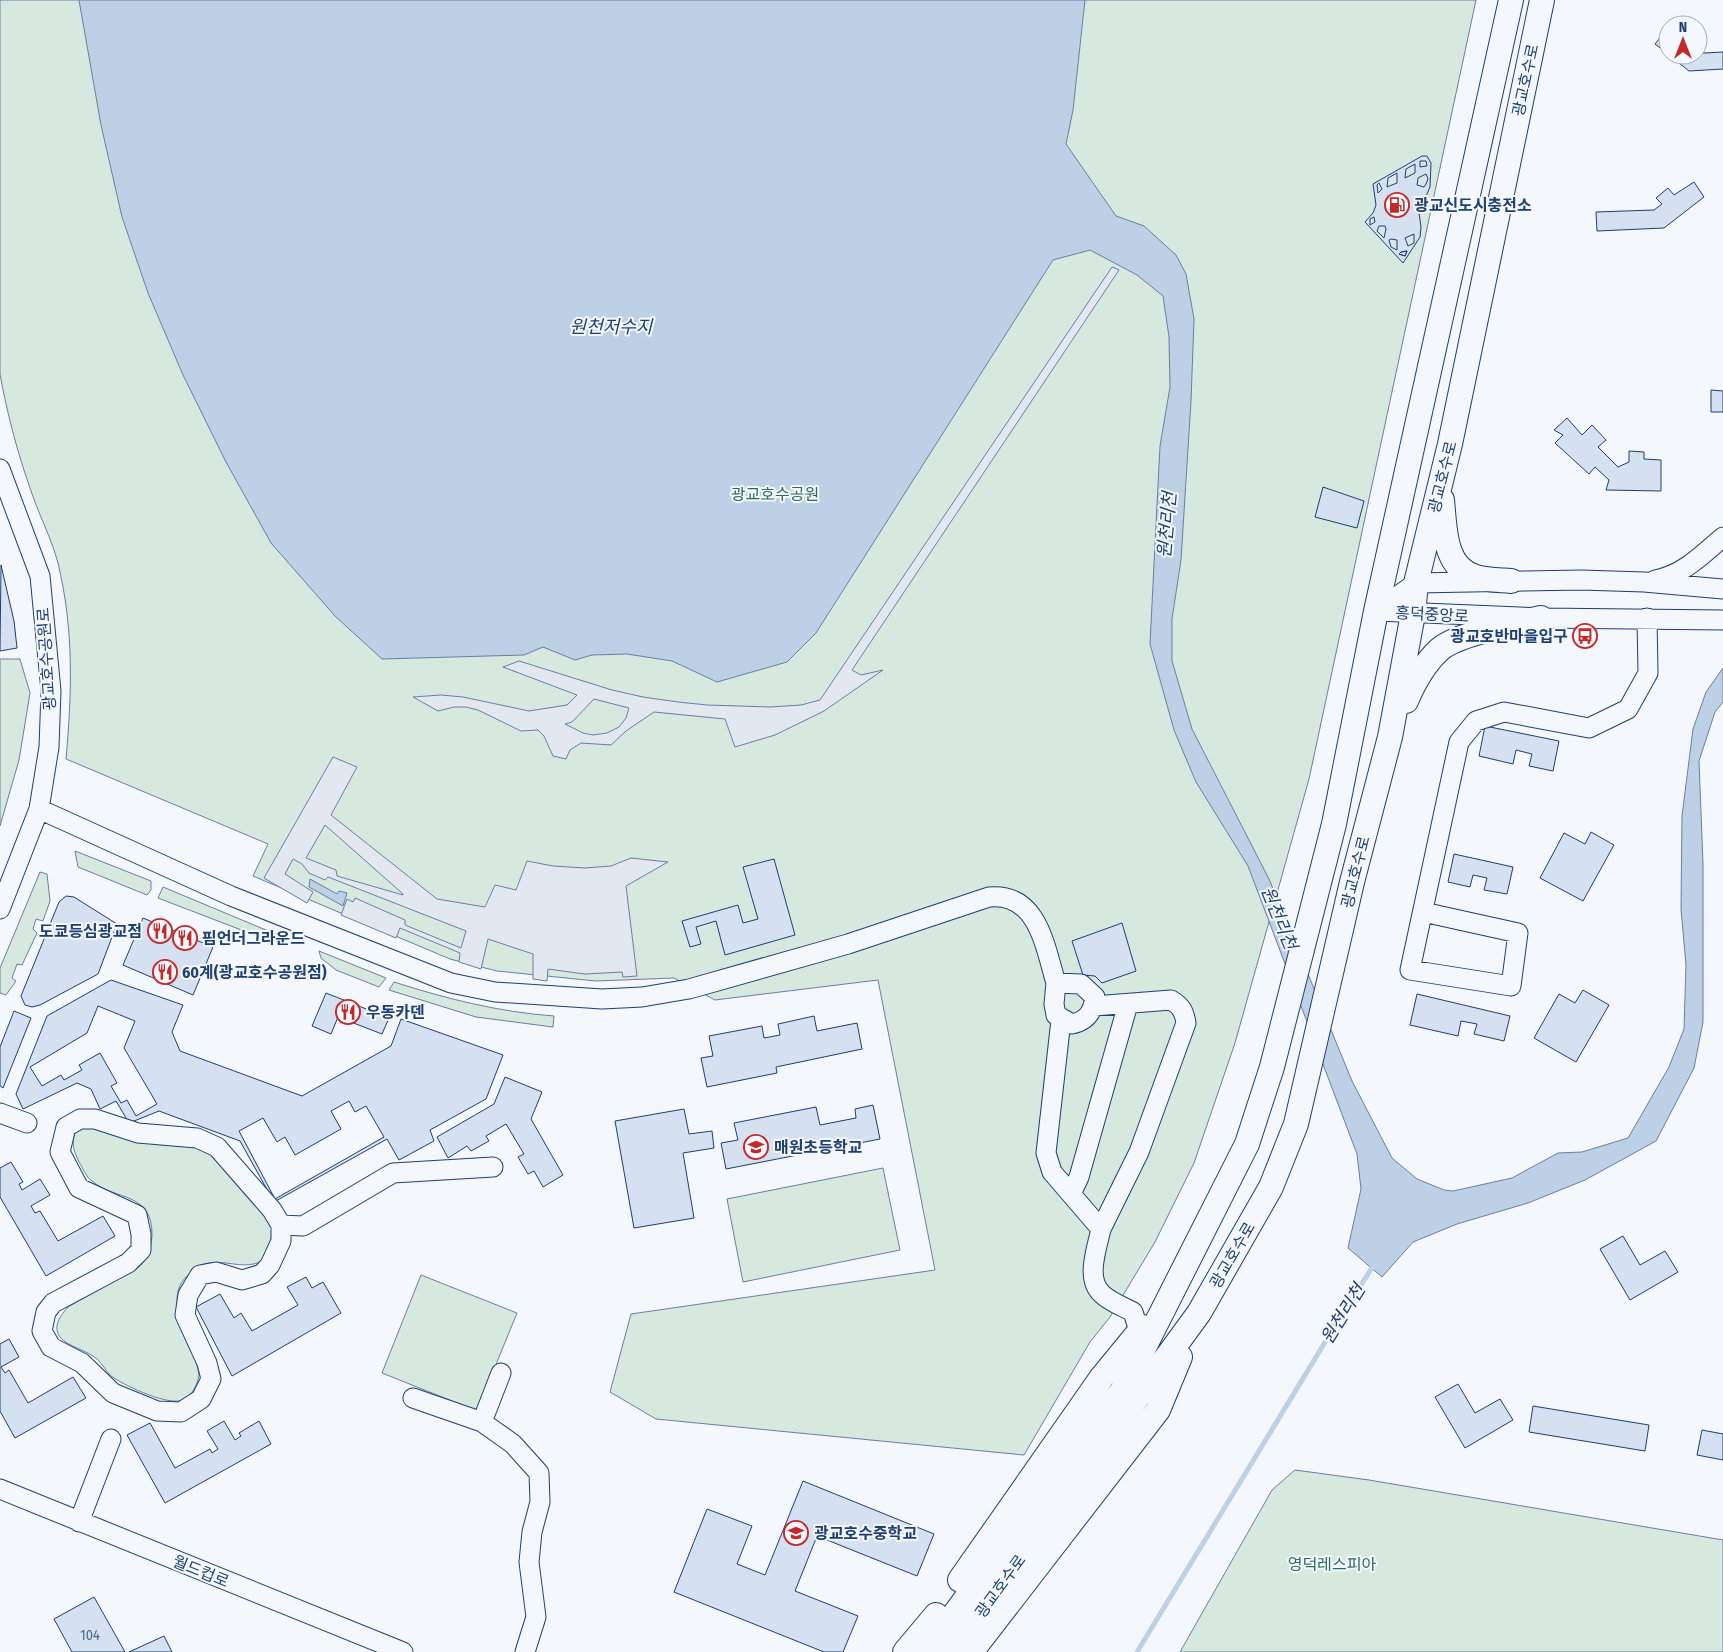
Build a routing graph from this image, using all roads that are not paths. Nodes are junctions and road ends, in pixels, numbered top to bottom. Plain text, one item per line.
1 (1511, 0) edge
2 (1542, 0) edge
3 (0, 469) edge
4 (1440, 477) junction
5 (1723, 537) edge
6 (1511, 581) junction
7 (1644, 582) junction
8 (1416, 583) junction
9 (1723, 589) edge
10 (1376, 611) junction
11 (1413, 614) junction
12 (1541, 618) junction
13 (1647, 618) junction
14 (1723, 620) edge
15 (1390, 737) junction
16 (39, 809) junction
17 (0, 909) edge
18 (1423, 912) junction
19 (1056, 982) junction
20 (1128, 1004) junction
21 (1094, 1006) junction
22 (1061, 1020) junction
23 (0, 1113) edge
24 (27, 1123) dead end
25 (493, 1167) dead end
26 (1072, 1192) junction
27 (281, 1225) junction
28 (1101, 1229) junction
29 (1170, 1292) junction
30 (1199, 1313) junction
31 (1139, 1331) junction
32 (501, 1373) dead end
33 (413, 1398) dead end
34 (482, 1422) junction
35 (111, 1439) dead end
36 (0, 1488) edge
37 (79, 1522) junction
38 (403, 1652) edge
39 (525, 1652) edge
40 (905, 1652) edge
41 (927, 1652) edge
42 (951, 1652) edge
43 (971, 1652) edge

1 - 10 main road, 광교호수로
2 - 4 main road, 광교호수로
3 - 16 street, 광교호수공원로
4 - 6 main road
4 - 8 main road, 광교호수로
5 - 7 street
6 - 7 street, 흥덕중앙로
6 - 8 street, 흥덕중앙로
7 - 9 street, 흥덕중앙로
8 - 10 street, 흥덕중앙로
8 - 11 main road, 광교호수로
10 - 11 street, 흥덕중앙로
10 - 29 main road, 광교호수로
11 - 12 street, 흥덕중앙로
11 - 15 main road, 광교호수로
12 - 13 street, 흥덕중앙로
12 - 15 main road
13 - 14 street, 흥덕중앙로
13 - 18 street
15 - 30 main road, 광교호수로
16 - 17 street, 광교호수공원로
16 - 19 street
18 - 18 street
19 - 21 street
19 - 22 street
20 - 21 street
20 - 26 street
20 - 28 street
21 - 22 street
22 - 26 street
23 - 24 street
25 - 27 street
26 - 28 street
27 - 27 street
28 - 31 street
29 - 31 main road
29 - 41 main road, 광교호수로
30 - 42 main road, 광교호수로
30 - 43 main road
31 - 40 main road
32 - 34 street
33 - 34 street
34 - 39 street
35 - 37 street
36 - 37 street, 월드컵로
37 - 38 street, 월드컵로

